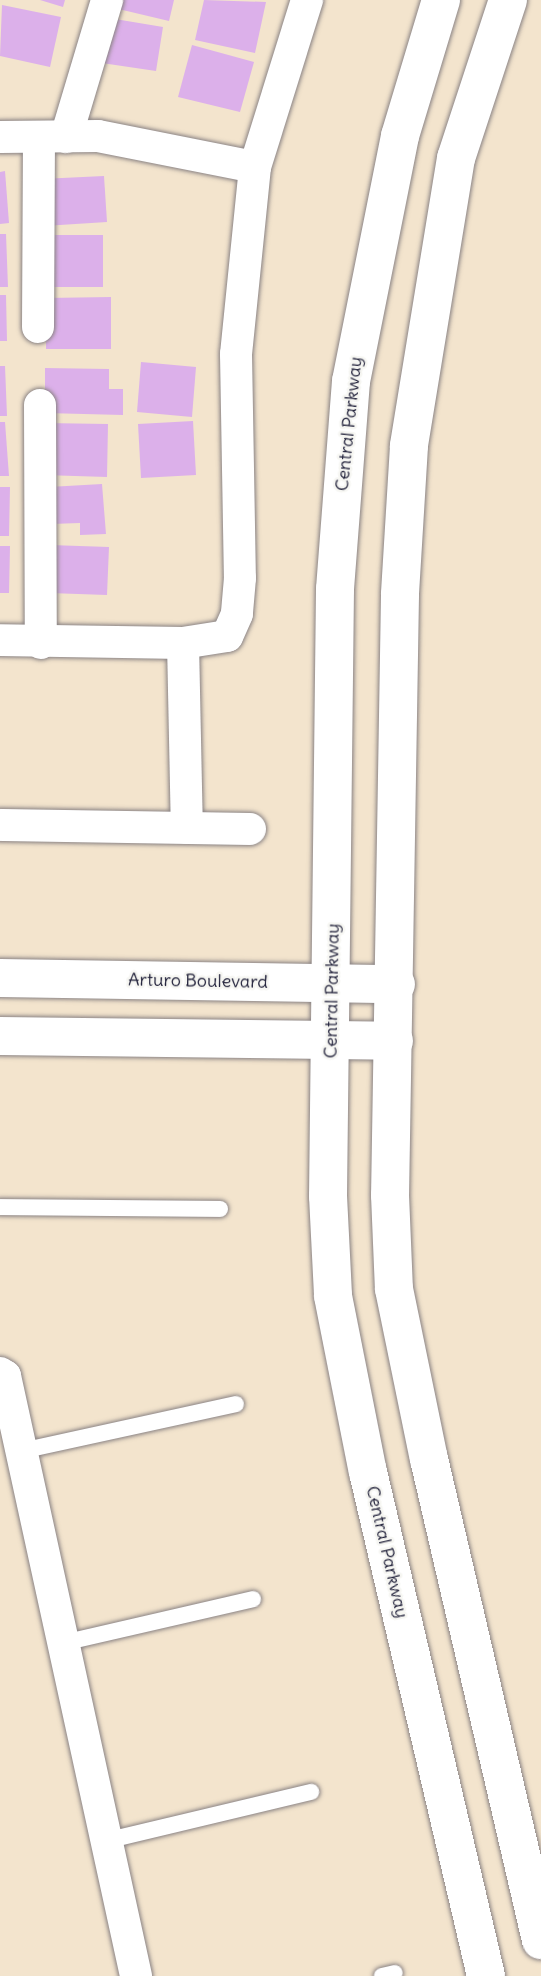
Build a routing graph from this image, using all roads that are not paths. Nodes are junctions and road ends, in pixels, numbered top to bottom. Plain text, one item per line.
1 (107, 0) edge
2 (307, 0) edge
3 (441, 0) edge
4 (508, 0) edge
5 (0, 137) edge
6 (52, 137) junction
7 (255, 167) junction
8 (38, 327) dead end
9 (40, 405) dead end
10 (0, 640) edge
11 (41, 643) junction
12 (183, 643) junction
13 (0, 825) edge
14 (187, 828) junction
15 (250, 830) dead end
16 (0, 978) edge
17 (331, 983) junction
18 (396, 984) junction
19 (0, 1035) edge
20 (331, 1039) junction
21 (394, 1041) junction
22 (0, 1207) edge
23 (220, 1209) dead end
24 (0, 1373) edge
25 (236, 1404) dead end
26 (21, 1451) junction
27 (253, 1599) dead end
28 (63, 1643) junction
29 (311, 1792) dead end
30 (105, 1841) junction
31 (541, 1940) edge
32 (136, 1976) edge
33 (486, 1976) edge

1 - 6 street
2 - 7 street
3 - 17 main road, Central Parkway
4 - 18 main road
5 - 6 street
6 - 7 street
6 - 8 street
7 - 12 street
9 - 11 street
10 - 11 street
11 - 12 street
12 - 14 street
13 - 14 street
14 - 15 street
16 - 17 main road, Arturo Boulevard
17 - 18 main road, Arturo Boulevard
17 - 20 main road, Central Parkway
18 - 21 main road
19 - 20 main road
20 - 21 main road
20 - 33 main road, Central Parkway
21 - 31 main road
22 - 23 lane
24 - 26 street
25 - 26 lane
26 - 28 street
27 - 28 lane
28 - 30 street
29 - 30 lane
30 - 32 street

